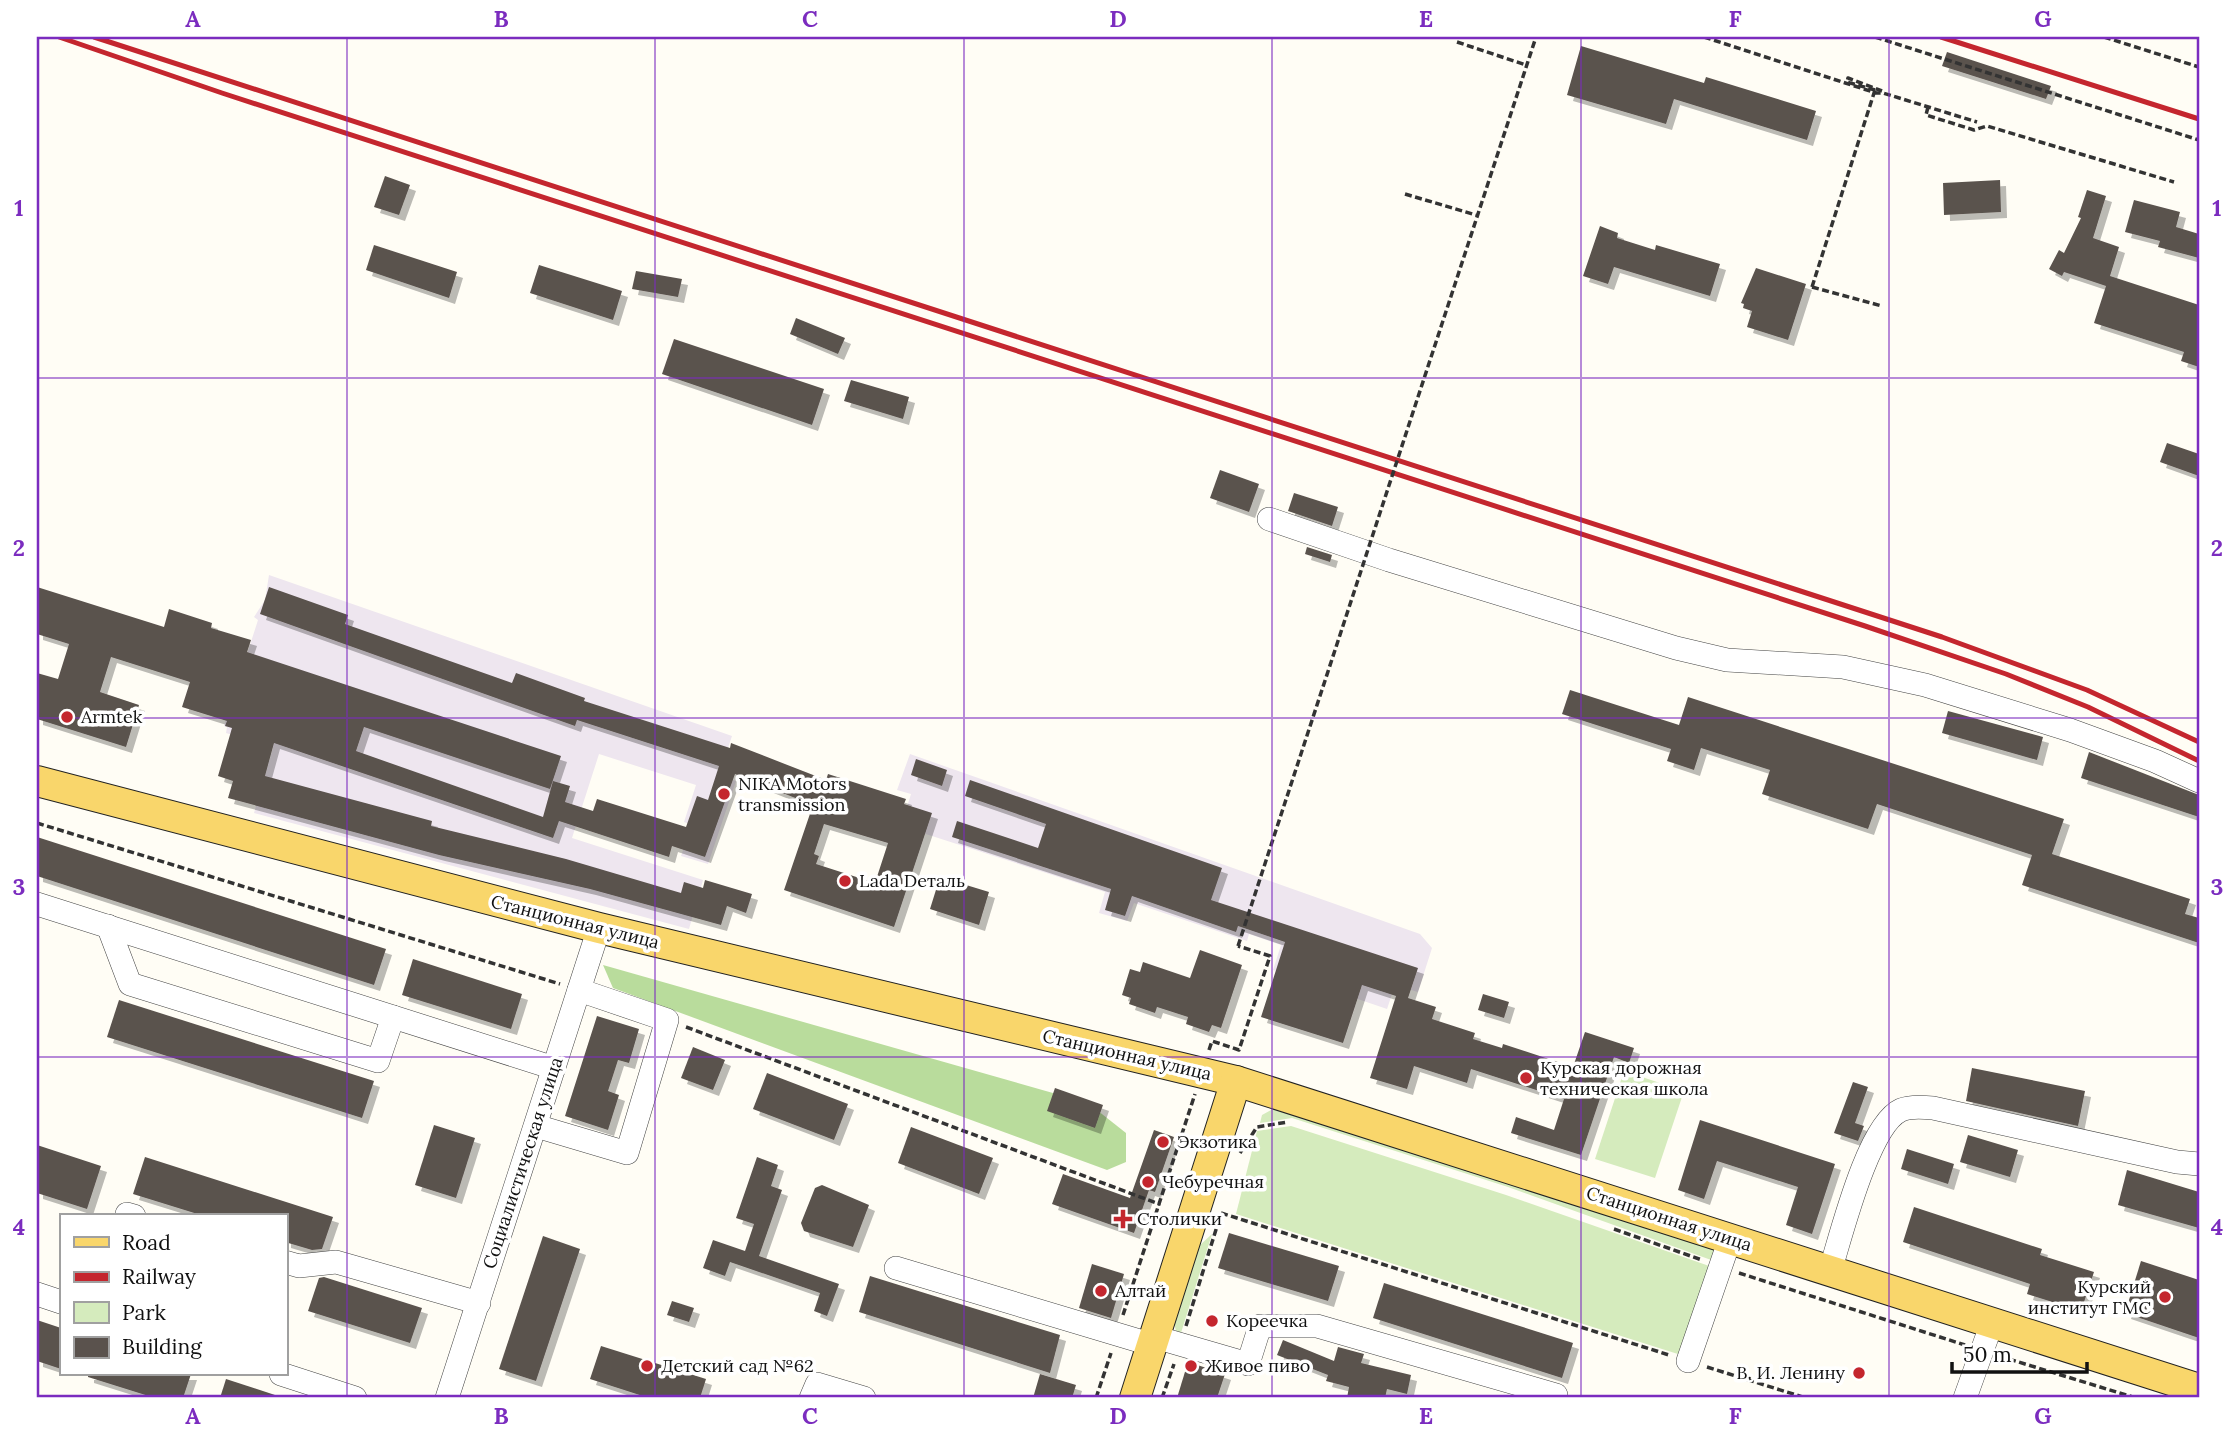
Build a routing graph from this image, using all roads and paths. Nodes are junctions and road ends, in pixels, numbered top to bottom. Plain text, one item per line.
1 (1536, 37) edge
2 (1704, 37) edge
3 (1875, 37) edge
4 (2104, 37) edge
5 (1457, 42) dead end
6 (1526, 65) junction
7 (2199, 67) edge
8 (1883, 93) junction
9 (1928, 107) junction
10 (1977, 122) dead end
11 (2199, 140) edge
12 (2174, 182) dead end
13 (1405, 194) dead end
14 (1476, 215) junction
15 (1882, 306) dead end
16 (1269, 519) dead end
17 (37, 781) edge
18 (2199, 781) edge
19 (37, 823) edge
20 (37, 904) edge
21 (108, 926) junction
22 (599, 928) junction
23 (579, 990) junction
24 (393, 1017) junction
25 (667, 1020) junction
26 (554, 1068) junction
27 (1202, 1072) junction
28 (1236, 1081) junction
29 (1292, 1122) dead end
30 (536, 1126) junction
31 (1236, 1163) dead end
32 (2199, 1164) edge
33 (1225, 1201) dead end
34 (1159, 1205) junction
35 (1221, 1213) junction
36 (1608, 1227) dead end
37 (1726, 1253) junction
38 (287, 1263) edge
39 (896, 1268) dead end
40 (1830, 1271) junction
41 (37, 1294) edge
42 (60, 1302) edge
43 (479, 1303) junction
44 (1992, 1323) junction
45 (1116, 1334) junction
46 (1163, 1342) junction
47 (1983, 1351) junction
48 (1688, 1361) junction
49 (287, 1376) edge
50 (2193, 1391) edge
51 (1556, 1395) dead end
52 (355, 1398) edge
53 (447, 1398) edge
54 (811, 1398) edge
55 (864, 1398) edge
56 (1096, 1398) edge
57 (1135, 1398) edge
58 (1162, 1398) edge
59 (1806, 1398) edge
60 (1965, 1398) edge
61 (2136, 1398) edge

1 - 6 path, bridge
2 - 8 path
3 - 11 path
4 - 7 path
5 - 6 path
6 - 14 path, bridge
8 - 9 path
8 - 15 path, bridge
9 - 10 path
9 - 12 path
13 - 14 path
14 - 27 path, bridge
16 - 18 street
17 - 22 main road, Станционная улица
19 - 23 path
20 - 21 street
21 - 24 street
21 - 24 street
22 - 23 street, Социалистическая улица
22 - 27 main road, Станционная улица
23 - 25 street
23 - 26 street, Социалистическая улица
24 - 26 street
25 - 30 street
25 - 34 path
26 - 30 street, Социалистическая улица
27 - 28 main road, Станционная улица
27 - 34 path
28 - 37 main road, Станционная улица
28 - 46 main road
29 - 31 path
30 - 43 street, Социалистическая улица
32 - 40 street
33 - 35 path
34 - 45 path
35 - 46 path
35 - 48 path
36 - 37 path
37 - 40 main road, Станционная улица
37 - 47 path
37 - 48 street
38 - 43 street
39 - 45 street
40 - 44 main road, Станционная улица
41 - 42 street
43 - 53 street, Социалистическая улица
44 - 47 street
44 - 50 main road, Станционная улица
45 - 46 street
45 - 56 path
46 - 51 street
46 - 57 main road
46 - 58 path
47 - 60 street
47 - 61 path
48 - 59 path
49 - 52 street
54 - 55 street

